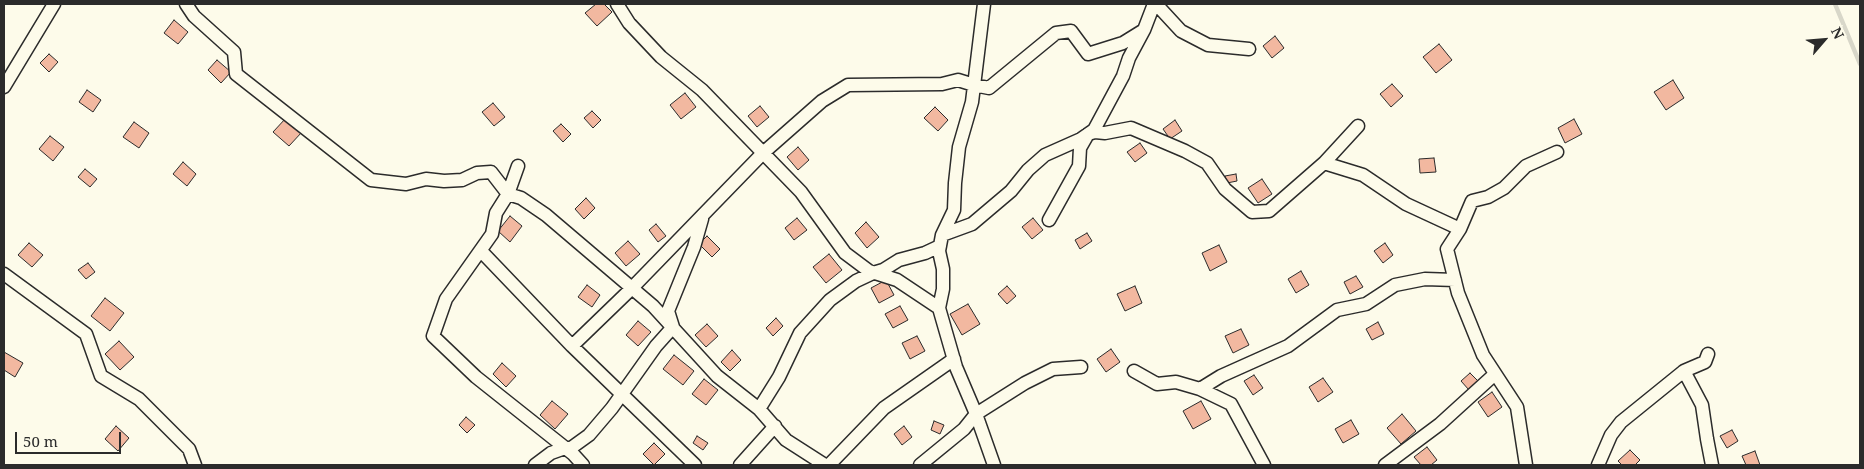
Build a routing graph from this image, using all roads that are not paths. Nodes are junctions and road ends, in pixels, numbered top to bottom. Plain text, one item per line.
1 (54, 4) edge
2 (186, 4) edge
3 (617, 4) edge
4 (984, 4) edge
5 (1155, 4) edge
6 (1144, 30) junction
7 (1248, 49) dead end
8 (974, 86) junction
9 (4, 87) edge
10 (1358, 126) dead end
11 (1088, 134) junction
12 (1557, 152) dead end
13 (763, 153) junction
14 (1324, 163) junction
15 (518, 166) dead end
16 (508, 194) junction
17 (703, 217) junction
18 (1049, 220) dead end
19 (1460, 229) junction
20 (941, 240) junction
21 (481, 251) junction
22 (1450, 262) junction
23 (873, 273) junction
24 (4, 274) edge
25 (1425, 279) junction
26 (1455, 280) junction
27 (631, 289) junction
28 (939, 308) junction
29 (672, 327) junction
30 (572, 346) junction
31 (1708, 354) dead end
32 (954, 358) junction
33 (1081, 367) dead end
34 (1134, 371) dead end
35 (1684, 371) junction
36 (1495, 374) junction
37 (1200, 388) junction
38 (622, 394) junction
39 (759, 409) junction
40 (976, 414) junction
41 (776, 426) junction
42 (565, 448) junction
43 (195, 465) edge
44 (535, 465) edge
45 (583, 465) edge
46 (695, 465) edge
47 (740, 465) edge
48 (827, 465) edge
49 (920, 465) edge
50 (994, 465) edge
51 (1264, 465) edge
52 (1385, 465) edge
53 (1526, 465) edge
54 (1598, 465) edge
55 (1712, 465) edge

1 - 9 street
2 - 16 street
3 - 13 street
4 - 8 street
5 - 6 street
5 - 7 street
6 - 8 street
6 - 11 street
8 - 13 street
8 - 20 street
10 - 14 street
11 - 14 street
11 - 18 street
11 - 20 street
12 - 19 street
13 - 17 street
13 - 23 street
14 - 19 street
15 - 16 street
16 - 21 street
16 - 27 street
17 - 27 street
17 - 29 street
19 - 22 street
20 - 23 street
20 - 28 street
21 - 30 street
21 - 42 street
22 - 25 street
22 - 26 street
23 - 28 street
23 - 39 street
24 - 43 street
25 - 26 street
25 - 37 street
26 - 36 street
27 - 29 street
27 - 30 street
28 - 32 street
29 - 38 street
29 - 39 street
30 - 38 street
31 - 35 street
32 - 40 street
32 - 48 street
33 - 40 street
34 - 37 street
35 - 54 street
35 - 55 street
36 - 52 street
36 - 53 street
37 - 51 street
38 - 42 street
38 - 46 street
39 - 41 street
40 - 49 street
40 - 50 street
41 - 47 street
41 - 48 street
42 - 44 street
42 - 45 street

